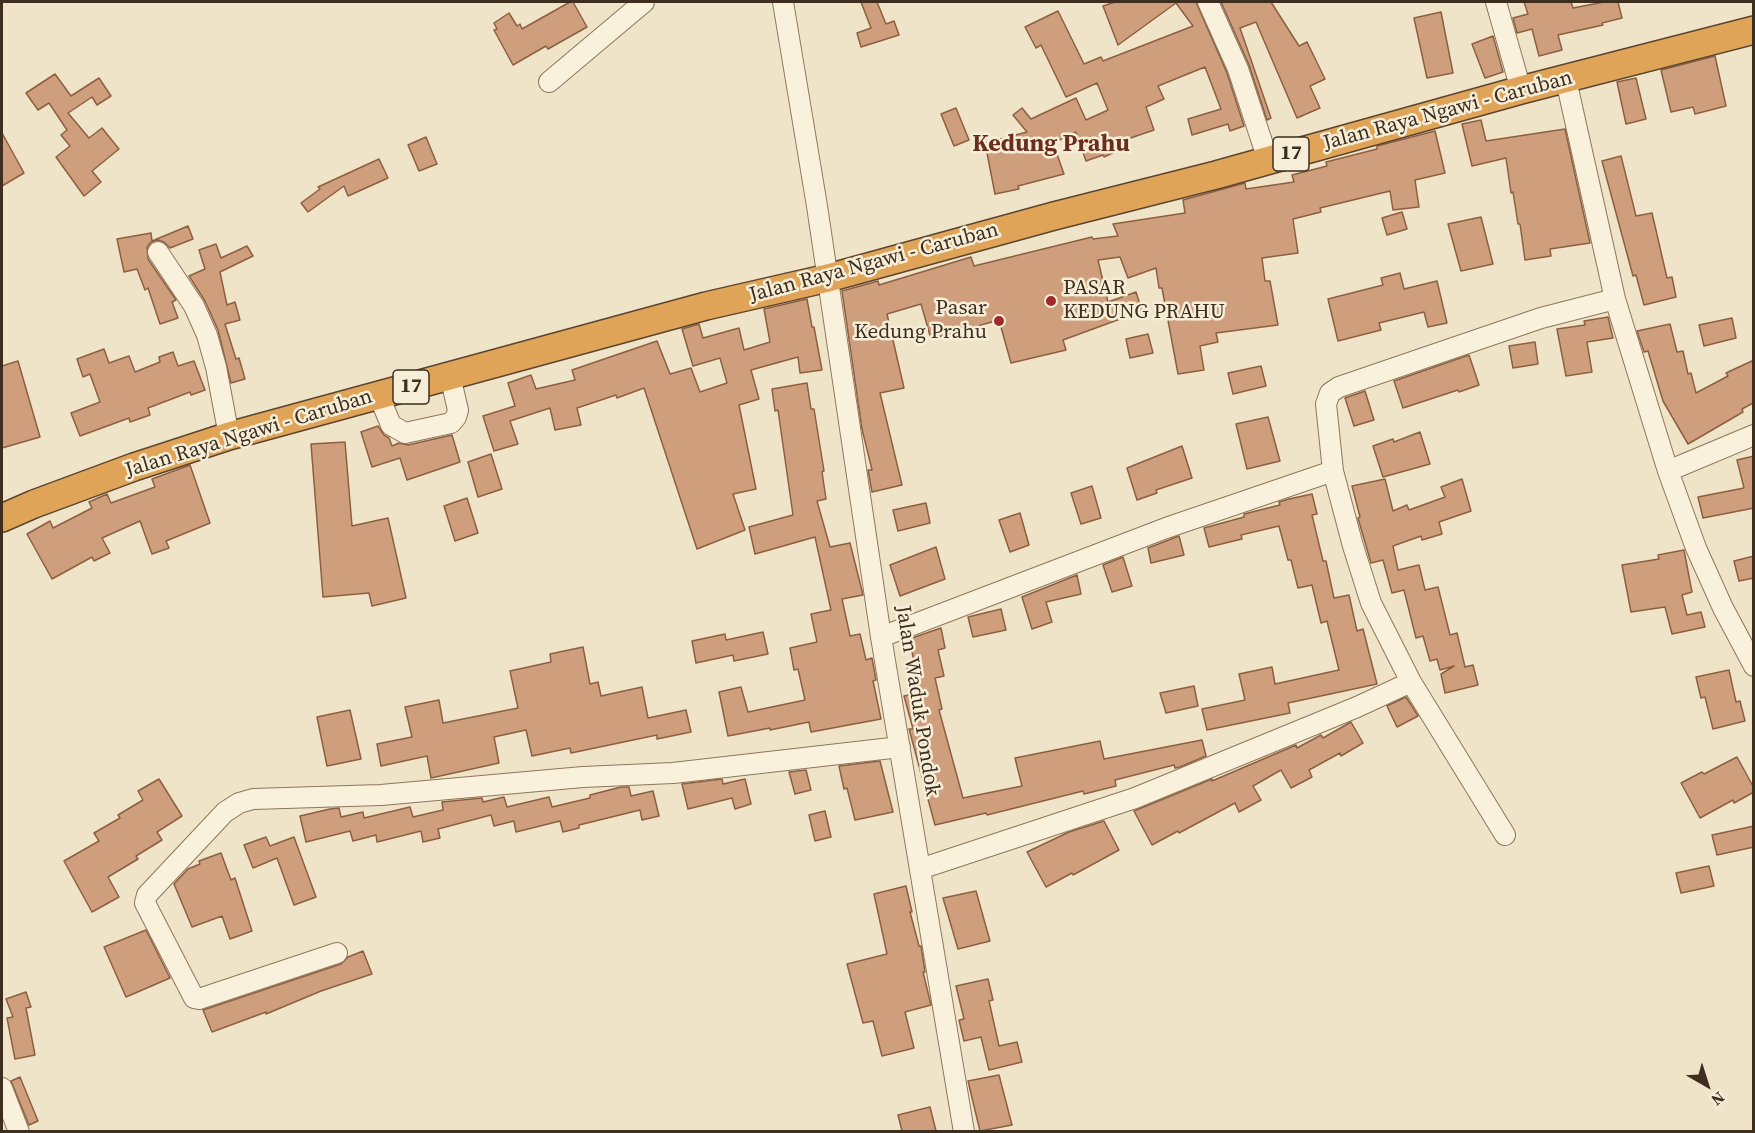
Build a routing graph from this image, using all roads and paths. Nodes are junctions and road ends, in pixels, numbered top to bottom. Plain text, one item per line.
1 (645, 2) edge
2 (783, 2) edge
3 (1208, 2) edge
4 (1496, 2) edge
5 (1754, 30) edge
6 (1566, 80) junction
7 (549, 82) dead end
8 (1521, 90) junction
9 (1268, 160) junction
10 (158, 252) dead end
11 (828, 278) junction
12 (1615, 298) junction
13 (450, 376) junction
14 (379, 396) junction
15 (1754, 435) edge
16 (229, 436) junction
17 (1334, 471) junction
18 (1668, 471) junction
19 (2, 518) edge
20 (881, 637) junction
21 (1754, 666) edge
22 (1411, 682) junction
23 (900, 747) junction
24 (1505, 835) dead end
25 (920, 869) junction
26 (337, 953) dead end
27 (2, 1088) edge
28 (19, 1131) edge
29 (964, 1131) edge

1 - 7 street
2 - 11 street, Jalan Waduk Pondok
3 - 9 street
4 - 8 street
5 - 6 highway, Jalan Raya Ngawi - Caruban / 17
6 - 8 highway, Jalan Raya Ngawi - Caruban / 17
6 - 12 street
8 - 9 highway, Jalan Raya Ngawi - Caruban / 17
9 - 11 highway, Jalan Raya Ngawi - Caruban / 17
10 - 16 street
11 - 13 highway, Jalan Raya Ngawi - Caruban / 17
11 - 20 street, Jalan Waduk Pondok
12 - 17 street
12 - 18 street
13 - 14 highway, Jalan Raya Ngawi - Caruban / 17
13 - 14 street
14 - 16 highway, Jalan Raya Ngawi - Caruban / 17
15 - 18 street
16 - 19 highway, Jalan Raya Ngawi - Caruban / 17
17 - 20 street
17 - 22 street
18 - 21 street
20 - 23 street, Jalan Waduk Pondok
22 - 24 street
22 - 25 street
23 - 25 street, Jalan Waduk Pondok
23 - 26 street
25 - 29 street, Jalan Waduk Pondok
27 - 28 street

